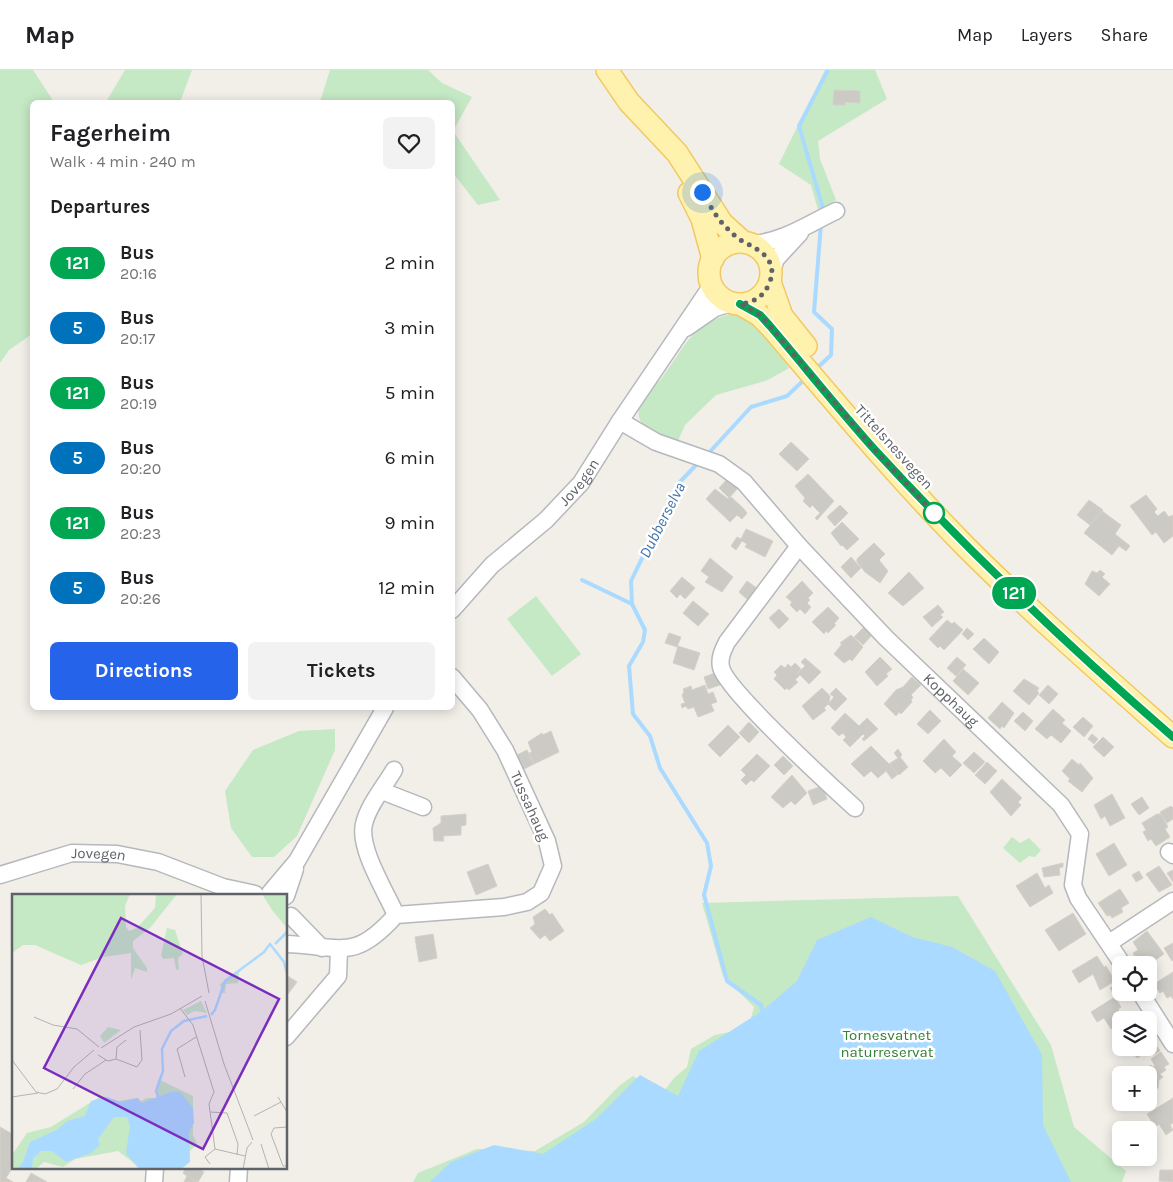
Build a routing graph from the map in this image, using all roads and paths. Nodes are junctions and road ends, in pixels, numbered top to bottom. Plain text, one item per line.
1 (606, 70) edge
2 (656, 131) junction
3 (836, 211) dead end
4 (804, 229) junction
5 (747, 243) junction
6 (713, 259) junction
7 (770, 277) junction
8 (712, 285) junction
9 (736, 303) junction
10 (680, 332) junction
11 (788, 336) junction
12 (836, 394) junction
13 (620, 421) junction
14 (799, 546) junction
15 (455, 607) edge
16 (455, 681) edge
17 (384, 710) edge
18 (1173, 718) edge
19 (1173, 737) edge
20 (394, 770) dead end
21 (382, 791) junction
22 (423, 807) dead end
23 (855, 808) dead end
24 (0, 875) edge
25 (197, 878) junction
26 (212, 894) edge
27 (264, 894) edge
28 (269, 894) edge
29 (1173, 902) edge
30 (289, 910) edge
31 (396, 914) junction
32 (288, 930) edge
33 (1109, 943) junction
34 (288, 944) edge
35 (322, 948) junction
36 (339, 950) junction
37 (1117, 956) edge
38 (1146, 1001) edge
39 (288, 1035) edge
40 (1173, 1044) edge

1 - 2 main road
2 - 5 main road
2 - 6 main road
3 - 4 street
4 - 5 street
4 - 7 street
5 - 6 main road
5 - 7 main road
6 - 8 main road
7 - 9 main road
7 - 11 main road, Tittelsnesvegen
8 - 9 main road
8 - 10 street, Jovegen
9 - 10 street, Jovegen
9 - 11 main road, Tittelsnesvegen
10 - 13 street, Jovegen
11 - 12 main road, Tittelsnesvegen
12 - 18 main road, Tittelsnesvegen
12 - 19 main road, Tittelsnesvegen
13 - 14 street, Kopphaug
13 - 15 street, Jovegen
14 - 23 street
14 - 33 street, Kopphaug
16 - 31 street, Tussahaug
17 - 28 street, Jovegen
20 - 21 street
21 - 22 street
21 - 31 street
24 - 25 street, Jovegen
25 - 26 street, Jovegen
25 - 27 street, Jovegen
29 - 33 street
30 - 32 street
30 - 35 street
31 - 36 street
33 - 37 street, Kopphaug
34 - 35 street
35 - 36 street
36 - 39 street
38 - 40 street

